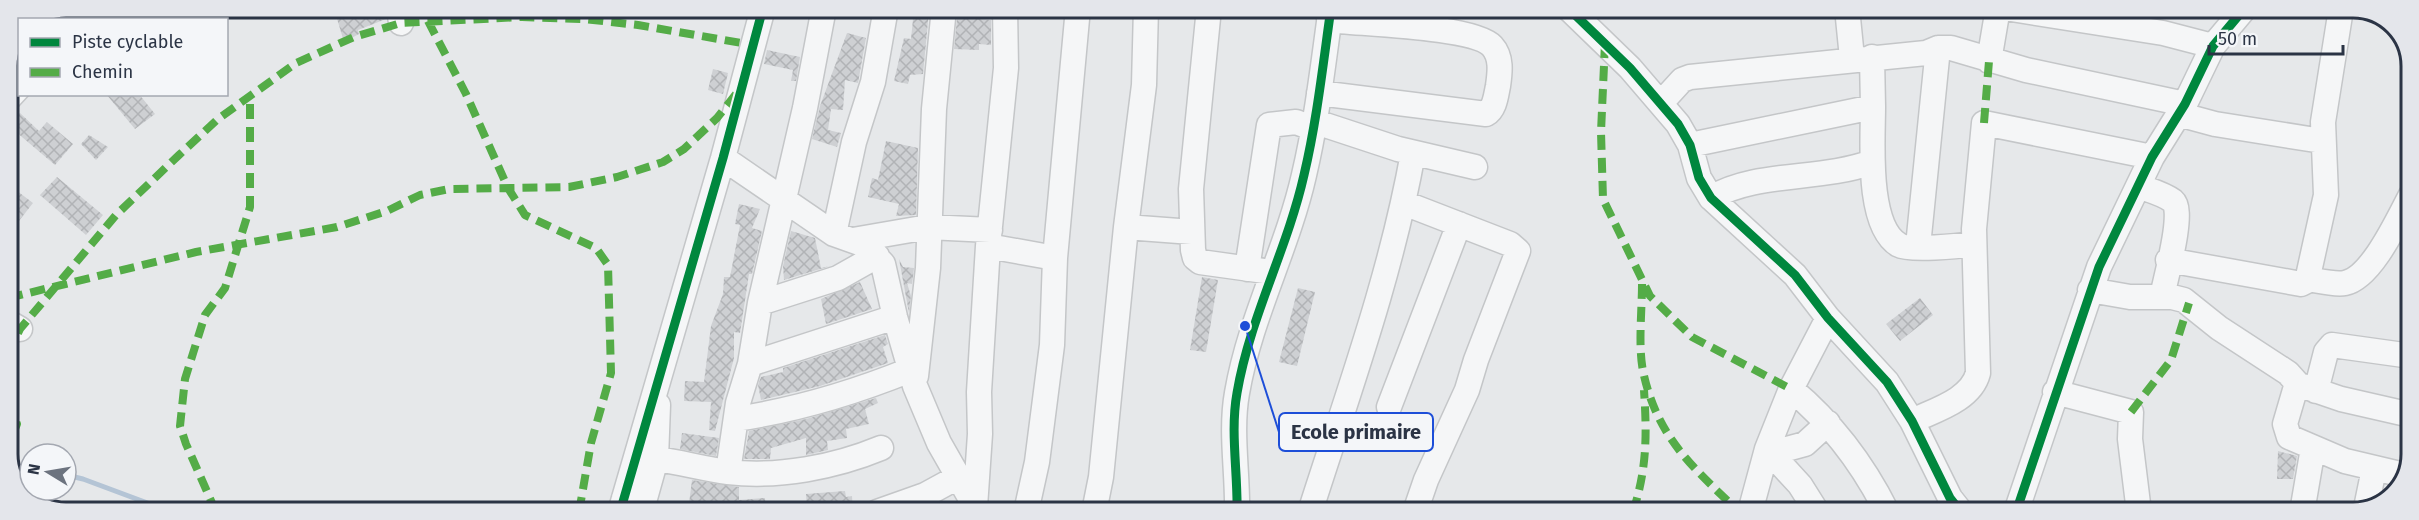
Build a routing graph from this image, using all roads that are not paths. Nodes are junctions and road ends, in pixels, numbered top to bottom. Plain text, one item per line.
1 (760, 18) edge
2 (822, 18) edge
3 (884, 18) edge
4 (943, 18) edge
5 (1005, 18) edge
6 (1077, 18) edge
7 (1146, 18) edge
8 (1208, 18) edge
9 (1329, 18) edge
10 (1359, 18) edge
11 (1578, 18) edge
12 (1850, 18) edge
13 (1996, 18) edge
14 (2068, 18) edge
15 (2236, 18) edge
16 (2339, 18) edge
17 (2213, 46) junction
18 (1938, 48) junction
19 (1862, 58) junction
20 (1989, 60) junction
21 (1319, 93) junction
22 (1662, 104) junction
23 (1873, 107) junction
24 (2181, 109) junction
25 (1312, 124) junction
26 (2322, 141) junction
27 (1690, 145) junction
28 (1413, 153) junction
29 (2152, 157) junction
30 (723, 158) junction
31 (1872, 162) junction
32 (1475, 166) dead end
33 (2139, 186) junction
34 (783, 198) junction
35 (1711, 198) junction
36 (1404, 203) junction
37 (2401, 214) edge
38 (1459, 224) junction
39 (928, 227) junction
40 (1126, 227) junction
41 (1192, 232) junction
42 (844, 237) junction
43 (989, 238) junction
44 (1973, 244) junction
45 (1918, 246) junction
46 (878, 256) junction
47 (1055, 258) junction
48 (2168, 260) junction
49 (1247, 269) junction
50 (1272, 272) junction
51 (2308, 279) junction
52 (2090, 290) junction
53 (2162, 297) junction
54 (760, 303) junction
55 (895, 317) junction
56 (1828, 318) junction
57 (2401, 355) edge
58 (750, 364) junction
59 (913, 378) junction
60 (657, 379) junction
61 (2307, 387) junction
62 (1791, 389) junction
63 (2055, 392) junction
64 (1389, 406) dead end
65 (2401, 413) edge
66 (736, 419) junction
67 (1912, 421) junction
68 (1828, 423) junction
69 (881, 448) dead end
70 (2313, 448) junction
71 (1772, 453) junction
72 (656, 459) junction
73 (2374, 469) junction
74 (728, 472) junction
75 (2396, 474) edge
76 (958, 477) junction
77 (2368, 499) edge
78 (634, 502) edge
79 (635, 502) edge
80 (905, 502) edge
81 (972, 502) edge
82 (977, 502) edge
83 (1028, 502) edge
84 (1095, 502) edge
85 (1237, 502) edge
86 (1320, 502) edge
87 (1418, 502) edge
88 (1754, 502) edge
89 (1811, 502) edge
90 (1882, 502) edge
91 (1953, 502) edge
92 (2019, 502) edge
93 (2138, 502) edge
94 (2304, 502) edge

1 - 30 street
2 - 34 street
3 - 42 street
4 - 39 street
5 - 43 street
6 - 47 street
7 - 40 street
8 - 41 street
9 - 21 street
10 - 21 street
11 - 22 street
12 - 19 street
13 - 20 street
14 - 17 street
15 - 17 street
16 - 26 street
17 - 24 street
18 - 19 street
18 - 20 street
18 - 45 street
19 - 22 street
19 - 23 street
20 - 24 street
21 - 25 street
22 - 27 street
23 - 27 street
23 - 31 street
24 - 26 street
24 - 29 street
25 - 28 street
25 - 49 street
25 - 50 street
26 - 51 street
27 - 35 street
28 - 32 street
28 - 36 street
29 - 33 street
29 - 44 street
30 - 34 street
30 - 60 street
31 - 35 street
31 - 45 street
33 - 48 street
33 - 52 street
34 - 42 street
34 - 54 street
35 - 56 street
36 - 38 street
36 - 86 street
37 - 51 street
38 - 64 street
38 - 87 street
39 - 42 street
39 - 43 street
39 - 59 street
40 - 41 street
40 - 84 street
41 - 49 street
42 - 46 street
43 - 47 street
43 - 82 street
44 - 45 street
44 - 67 street
46 - 54 street
46 - 55 street
47 - 83 street
48 - 51 street
48 - 53 street
49 - 50 street
50 - 85 street
52 - 53 street
52 - 63 street
53 - 61 street
54 - 58 street
55 - 58 street
55 - 59 street
56 - 62 street
56 - 67 street
57 - 61 street
58 - 66 street
59 - 66 street
59 - 76 street
60 - 72 street
60 - 78 street
61 - 65 street
61 - 70 street
62 - 68 street
62 - 71 street
63 - 92 street
63 - 93 street
66 - 74 street
67 - 91 street
68 - 71 street
68 - 90 street
69 - 74 street
70 - 73 street
70 - 94 street
71 - 88 street
71 - 89 street
72 - 74 street
72 - 79 street
73 - 75 street
73 - 77 street
76 - 80 street
76 - 81 street

